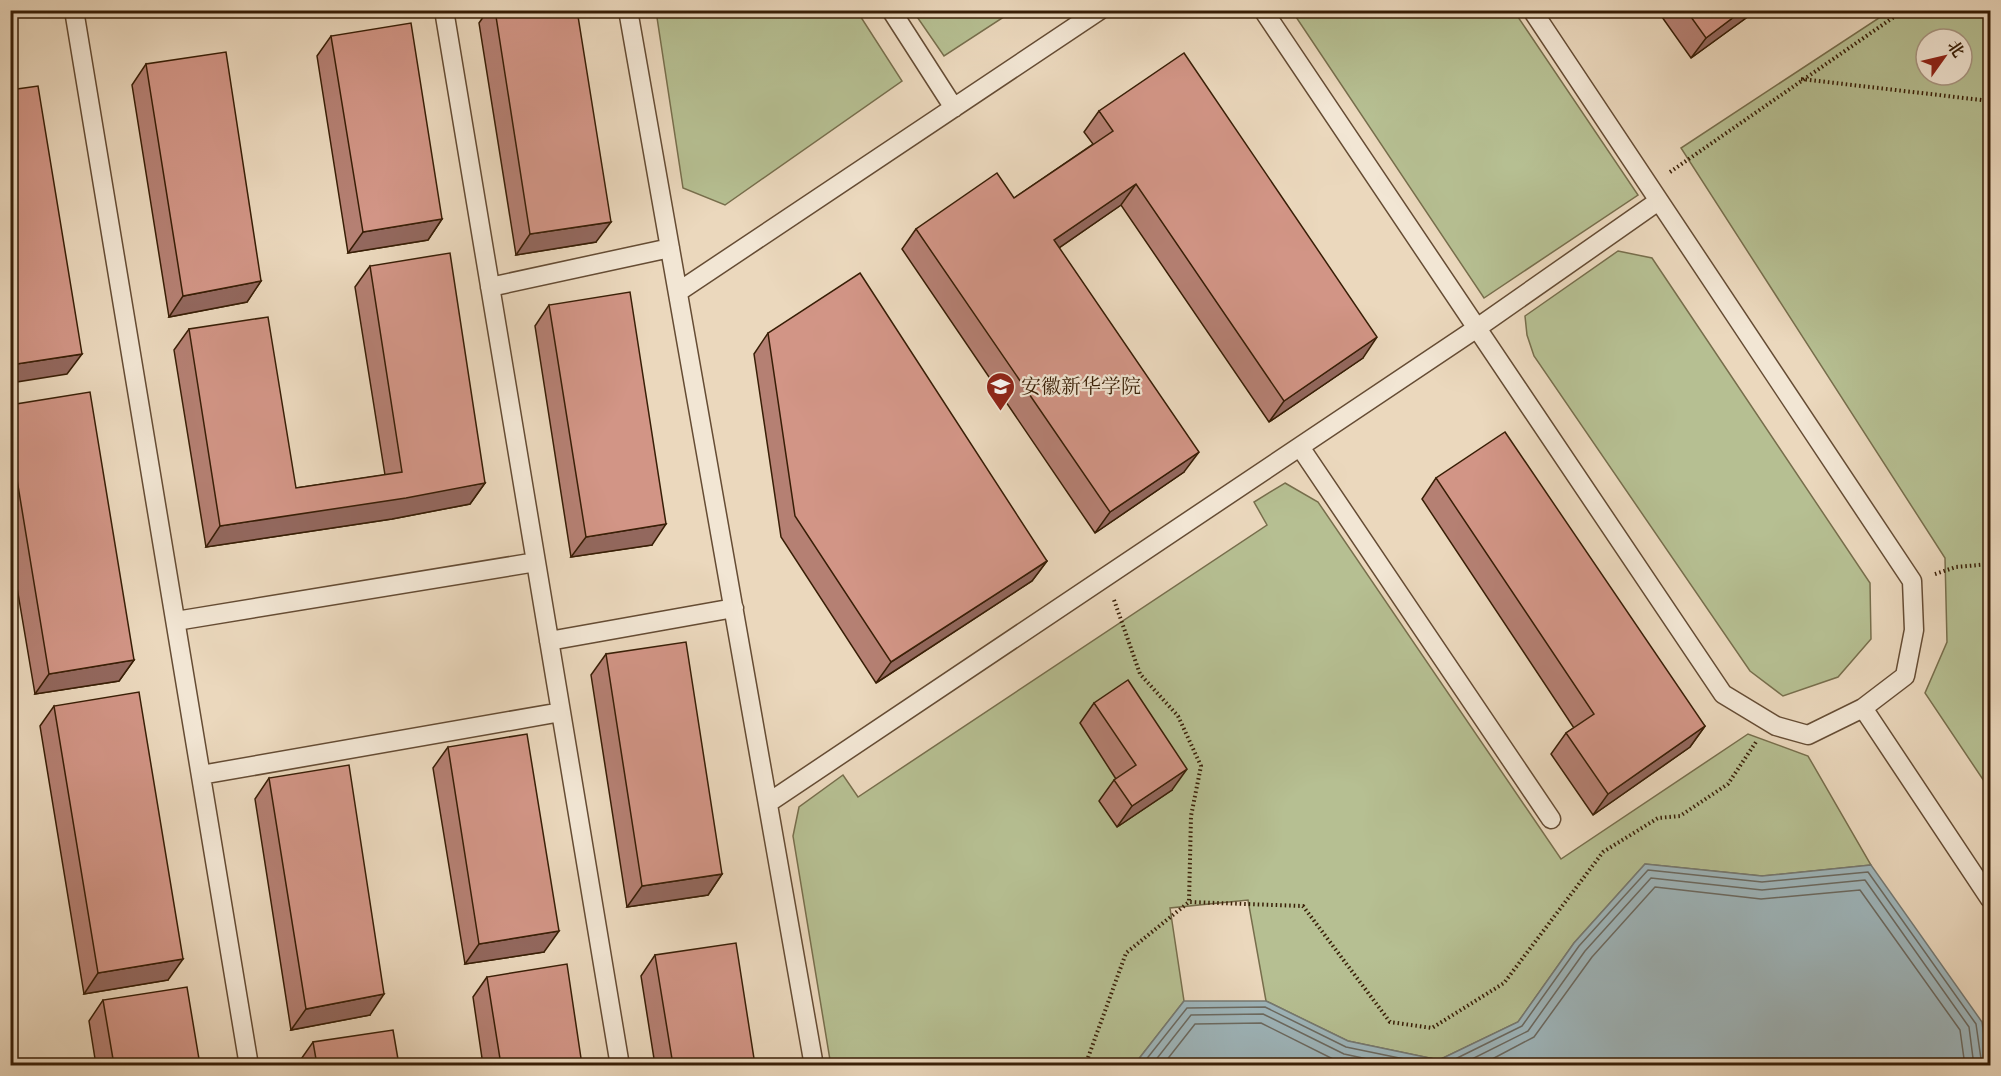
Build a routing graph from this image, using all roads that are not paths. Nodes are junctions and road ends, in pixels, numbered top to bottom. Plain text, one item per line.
1 (74, 10) edge
2 (444, 10) edge
3 (628, 10) edge
4 (891, 10) edge
5 (1100, 10) edge
6 (1263, 10) edge
7 (1532, 10) edge
8 (954, 108) junction
9 (1652, 194) junction
10 (669, 248) junction
11 (490, 287) junction
12 (678, 292) junction
13 (1477, 328) junction
14 (1300, 447) junction
15 (536, 562) junction
16 (734, 608) junction
17 (176, 621) junction
18 (549, 641) junction
19 (1863, 708) junction
20 (561, 712) junction
21 (201, 775) junction
22 (768, 802) junction
23 (1551, 819) dead end
24 (1990, 899) edge
25 (249, 1065) edge
26 (620, 1065) edge
27 (814, 1065) edge

1 - 17 lane
2 - 11 lane
3 - 10 lane
4 - 8 lane
5 - 8 lane
6 - 13 lane
7 - 9 lane
8 - 12 lane
9 - 13 lane
9 - 19 lane
10 - 11 lane
10 - 12 lane
11 - 15 lane
12 - 16 lane
13 - 14 lane
13 - 19 lane
14 - 22 lane
14 - 23 lane
15 - 17 lane
15 - 18 lane
16 - 18 lane
16 - 22 lane
17 - 21 lane
18 - 20 lane
19 - 24 lane
20 - 21 lane
20 - 26 lane
21 - 25 lane
22 - 27 lane

